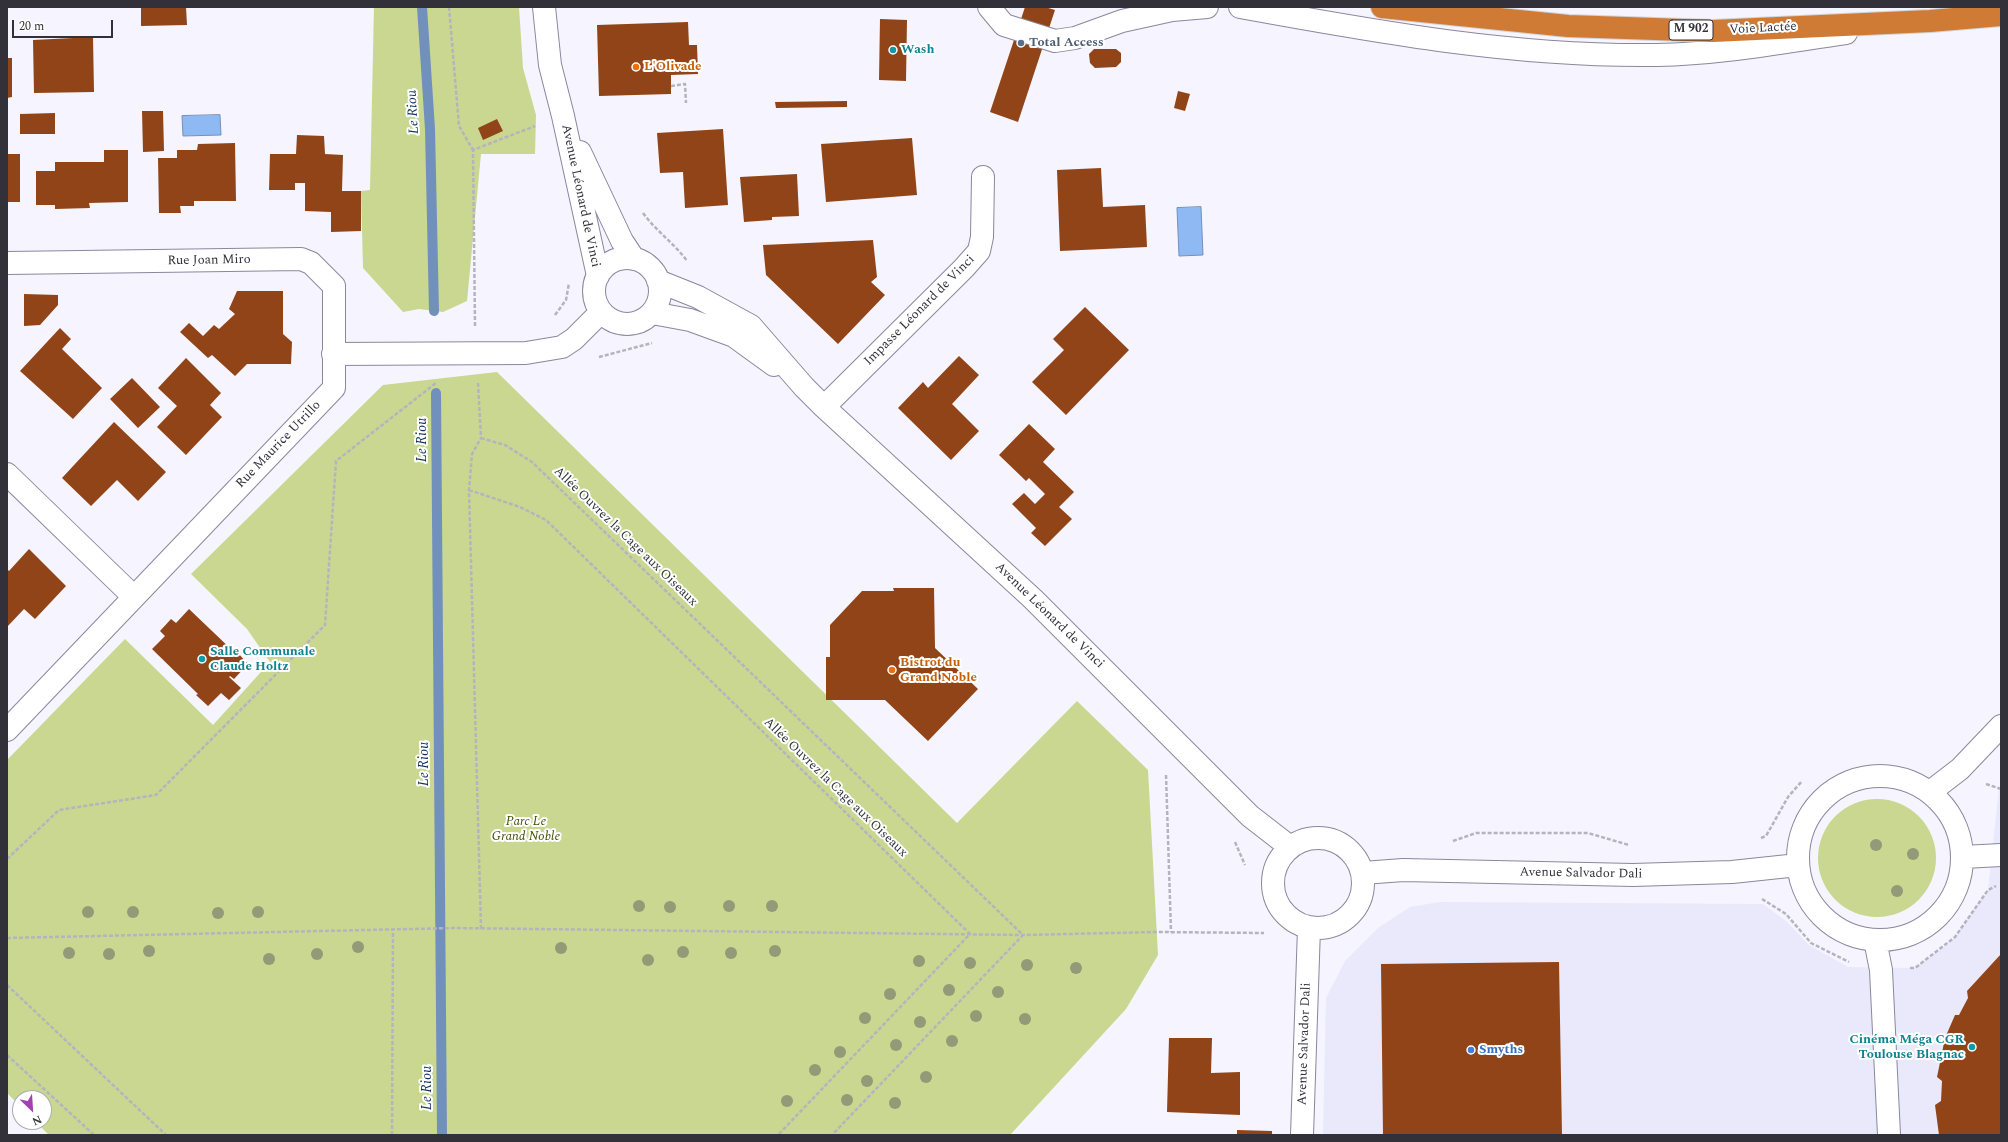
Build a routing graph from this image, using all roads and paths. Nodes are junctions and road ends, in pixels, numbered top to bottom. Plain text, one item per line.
1 (449, 7) edge
2 (544, 7) edge
3 (989, 7) edge
4 (1207, 7) edge
5 (1240, 7) edge
6 (1382, 7) edge
7 (2001, 15) edge
8 (1930, 21) junction
9 (671, 86) dead end
10 (686, 102) dead end
11 (563, 116) junction
12 (541, 123) dead end
13 (473, 150) junction
14 (983, 176) dead end
15 (634, 259) junction
16 (7, 263) edge
17 (570, 276) dead end
18 (598, 276) junction
19 (658, 281) junction
20 (601, 312) junction
21 (652, 312) junction
22 (574, 339) junction
23 (657, 342) dead end
24 (476, 353) junction
25 (333, 354) junction
26 (439, 381) dead end
27 (804, 387) junction
28 (478, 388) dead end
29 (824, 407) junction
30 (481, 438) junction
31 (7, 474) edge
32 (469, 490) junction
33 (134, 597) junction
34 (2001, 726) edge
35 (7, 730) edge
36 (1171, 776) dead end
37 (1802, 781) dead end
38 (1930, 792) junction
39 (1759, 839) dead end
40 (1234, 840) dead end
41 (1450, 842) dead end
42 (1633, 845) dead end
43 (1290, 848) junction
44 (2001, 855) edge
45 (1963, 858) junction
46 (7, 859) edge
47 (1246, 865) dead end
48 (1798, 865) junction
49 (1363, 873) junction
50 (2001, 884) edge
51 (1760, 898) dead end
52 (1309, 928) junction
53 (481, 929) junction
54 (393, 930) junction
55 (1171, 932) junction
56 (1264, 933) dead end
57 (970, 934) junction
58 (1023, 935) junction
59 (7, 938) edge
60 (1875, 940) junction
61 (1881, 970) junction
62 (7, 985) edge
63 (7, 1055) edge
64 (94, 1135) edge
65 (166, 1135) edge
66 (392, 1135) edge
67 (778, 1135) edge
68 (832, 1135) edge
69 (1302, 1135) edge
70 (1889, 1135) edge

1 - 13 path
2 - 11 street, Avenue Léonard de Vinci
3 - 4 street
5 - 8 street
6 - 8 highway, Voie Lactée / M 902
7 - 8 highway, Voie Lactée / M 902
9 - 10 path
11 - 15 street, Avenue Léonard de Vinci
11 - 18 street, Avenue Léonard de Vinci
12 - 13 path
13 - 24 path
14 - 29 street, Impasse Léonard de Vinci
15 - 18 street
15 - 19 street
16 - 25 street, Rue Joan Miro
17 - 22 path
18 - 20 street
19 - 21 street
19 - 27 street, Avenue Léonard de Vinci
20 - 21 street
20 - 22 street
21 - 27 street, Avenue Léonard de Vinci
22 - 23 path
22 - 24 street
24 - 25 street
25 - 33 street, Rue Maurice Utrillo
26 - 46 path
27 - 29 street, Avenue Léonard de Vinci
28 - 30 path
29 - 43 street, Avenue Léonard de Vinci
30 - 32 path
30 - 58 path, Allée Ouvrez la Cage aux Oiseaux
31 - 33 street
32 - 53 path
32 - 57 path, Allée Ouvrez la Cage aux Oiseaux
33 - 35 street, Rue Maurice Utrillo
34 - 38 street
36 - 55 path
37 - 39 path
38 - 45 street
38 - 48 street
40 - 47 path
41 - 42 path
43 - 49 street
43 - 52 street
44 - 45 street
45 - 60 street
48 - 49 street, Avenue Salvador Dali
48 - 60 street
49 - 52 street
50 - 61 path
51 - 61 path
52 - 69 street, Avenue Salvador Dali
53 - 54 path
53 - 57 path
54 - 59 path
54 - 66 path
55 - 56 path
55 - 58 path
57 - 58 path
57 - 67 path
58 - 68 path
60 - 61 street
61 - 70 street
62 - 65 path
63 - 64 path

